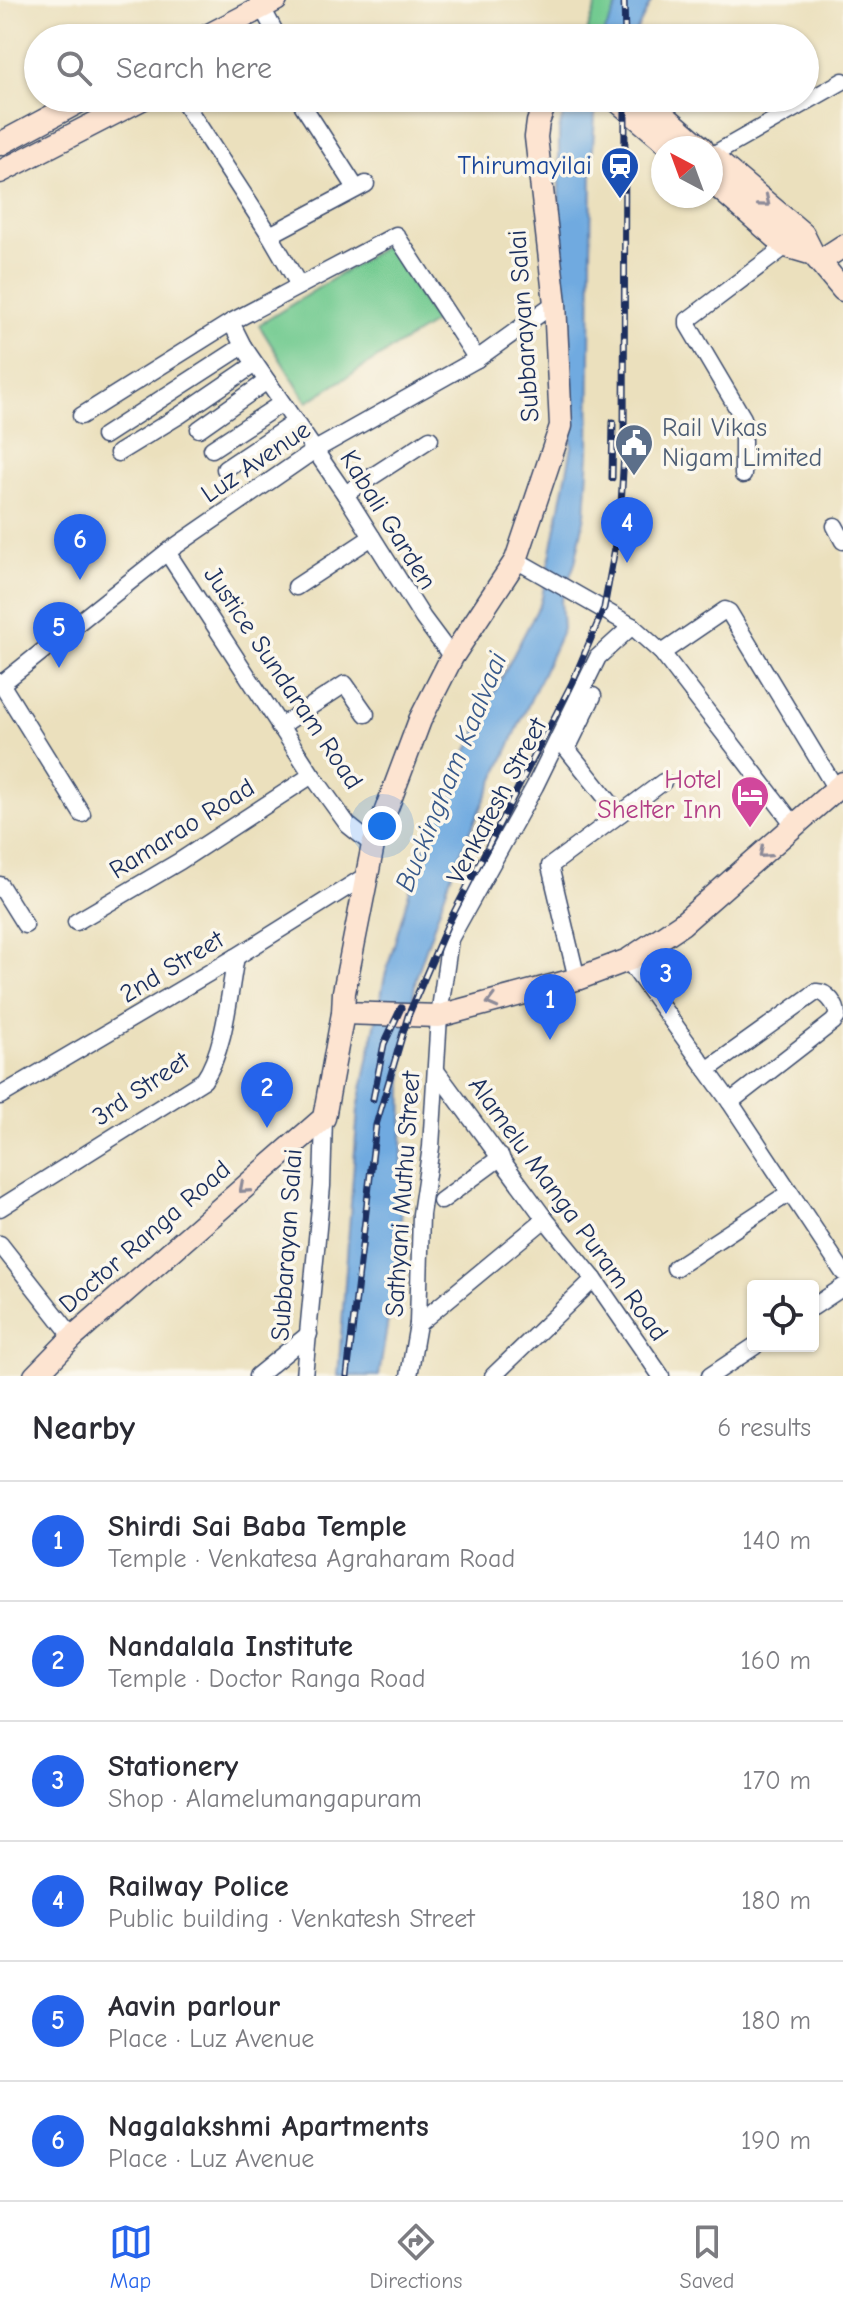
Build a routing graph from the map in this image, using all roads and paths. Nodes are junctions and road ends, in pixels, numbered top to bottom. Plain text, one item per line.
1 (265, 2) edge
2 (227, 24) edge
3 (272, 24) edge
4 (843, 81) edge
5 (819, 95) edge
6 (59, 112) edge
7 (117, 112) edge
8 (190, 112) edge
9 (308, 112) edge
10 (542, 112) edge
11 (639, 112) edge
12 (644, 112) edge
13 (788, 112) edge
14 (48, 118) junction
15 (662, 136) edge
16 (683, 136) edge
17 (61, 141) junction
18 (0, 144) edge
19 (723, 149) edge
20 (723, 166) edge
21 (0, 172) edge
22 (723, 191) edge
23 (270, 235) junction
24 (786, 246) junction
25 (843, 246) edge
26 (816, 257) junction
27 (299, 285) junction
28 (843, 290) edge
29 (555, 303) junction
30 (231, 322) junction
31 (243, 346) junction
32 (477, 359) junction
33 (255, 364) junction
34 (267, 381) junction
35 (282, 403) junction
36 (81, 416) dead end
37 (295, 422) junction
38 (199, 429) dead end
39 (104, 436) dead end
40 (430, 439) dead end
41 (212, 449) dead end
42 (315, 450) junction
43 (118, 453) dead end
44 (225, 469) dead end
45 (743, 475) dead end
46 (345, 494) junction
47 (372, 537) junction
48 (167, 552) junction
49 (522, 564) junction
50 (296, 587) dead end
51 (628, 623) junction
52 (662, 653) junction
53 (452, 657) junction
54 (1, 684) edge
55 (593, 696) dead end
56 (366, 714) dead end
57 (279, 727) junction
58 (312, 775) junction
59 (663, 782) dead end
60 (839, 786) edge
61 (82, 814) dead end
62 (619, 814) junction
63 (795, 826) junction
64 (373, 845) junction
65 (367, 875) junction
66 (0, 885) edge
67 (76, 922) dead end
68 (25, 925) dead end
69 (236, 957) junction
70 (628, 960) junction
71 (577, 979) junction
72 (343, 1013) junction
73 (429, 1016) junction
74 (707, 1070) junction
75 (437, 1072) junction
76 (0, 1096) edge
77 (730, 1102) junction
78 (324, 1118) junction
79 (501, 1157) junction
80 (789, 1193) junction
81 (441, 1201) dead end
82 (0, 1208) edge
83 (545, 1219) junction
84 (0, 1244) edge
85 (675, 1268) dead end
86 (843, 1272) edge
87 (594, 1279) junction
88 (843, 1287) edge
89 (819, 1303) edge
90 (418, 1324) junction
91 (309, 1334) junction
92 (73, 1337) junction
93 (747, 1351) edge
94 (35, 1376) edge
95 (257, 1376) edge
96 (304, 1376) edge
97 (409, 1376) edge
98 (493, 1376) edge
99 (661, 1376) edge
100 (710, 1376) edge

1 - 2 street
1 - 3 street
4 - 5 street
6 - 14 street
7 - 17 street
8 - 23 street
9 - 23 street
10 - 29 street, Subbarayan Salai
11 - 15 street
12 - 16 street
13 - 19 street
14 - 17 street
14 - 18 street
17 - 21 street
20 -> 26 street
22 - 24 street
23 - 27 street
24 - 26 street
24 - 45 street
25 - 26 street
26 - 28 street
27 - 30 street
27 - 32 street
29 - 32 street, Luz Avenue
29 - 49 street, Subbarayan Salai
30 - 31 street, Kabali Garden
30 - 36 street
31 - 33 street, Kabali Garden
31 - 39 street
32 - 42 street, Luz Avenue
33 - 34 street, Kabali Garden
33 - 43 street
34 - 35 street, Kabali Garden
34 - 38 street
35 - 37 street, Kabali Garden
35 - 41 street
37 - 42 street, Kabali Garden
37 - 44 street
40 - 46 street
42 - 46 street, Kabali Garden
42 - 48 street, Luz Avenue
46 - 47 street, Kabali Garden
47 - 50 street
47 - 53 street, Kabali Garden
48 - 54 street, Luz Avenue
48 - 57 street, Justice Sundaram Road
49 - 51 street
49 - 53 street, Subbarayan Salai
51 - 52 street
51 - 73 street, Venkatesh Street
52 - 60 street
52 - 63 street
53 - 64 street, Subbarayan Salai
54 - 61 street
55 - 62 street
56 - 57 street
57 - 58 street, Justice Sundaram Road
58 - 64 street, Justice Sundaram Road
58 - 67 street, Ramarao Road
59 - 62 street
60 - 63 street
62 - 71 street
63 -> 70 street
64 - 65 street
65 - 69 street, 2nd Street
65 - 72 street
66 - 68 street
69 - 76 street, 2nd Street
69 - 82 street, 3rd Street
70 - 71 street
70 - 74 street
71 -> 73 street
72 - 73 street
72 - 78 street
73 - 75 street, Sathyani Muthu Street
74 - 77 street
74 - 77 street
75 - 79 street, Alamelu Manga Puram Road
75 - 90 street, Sathyani Muthu Street
77 - 80 street
78 - 91 street, Subbarayan Salai
78 -> 92 street, Doctor Ranga Road
79 - 81 street
79 - 83 street, Alamelu Manga Puram Road
80 - 85 street
80 - 86 street
83 - 87 street, Alamelu Manga Puram Road
83 - 90 street
84 - 92 street
87 - 98 street
87 - 99 street, Alamelu Manga Puram Road
88 - 89 street
90 - 97 street, Sathyani Muthu Street
91 - 95 street
91 - 96 street, Subbarayan Salai
92 - 94 street, Doctor Ranga Road
93 - 100 street

